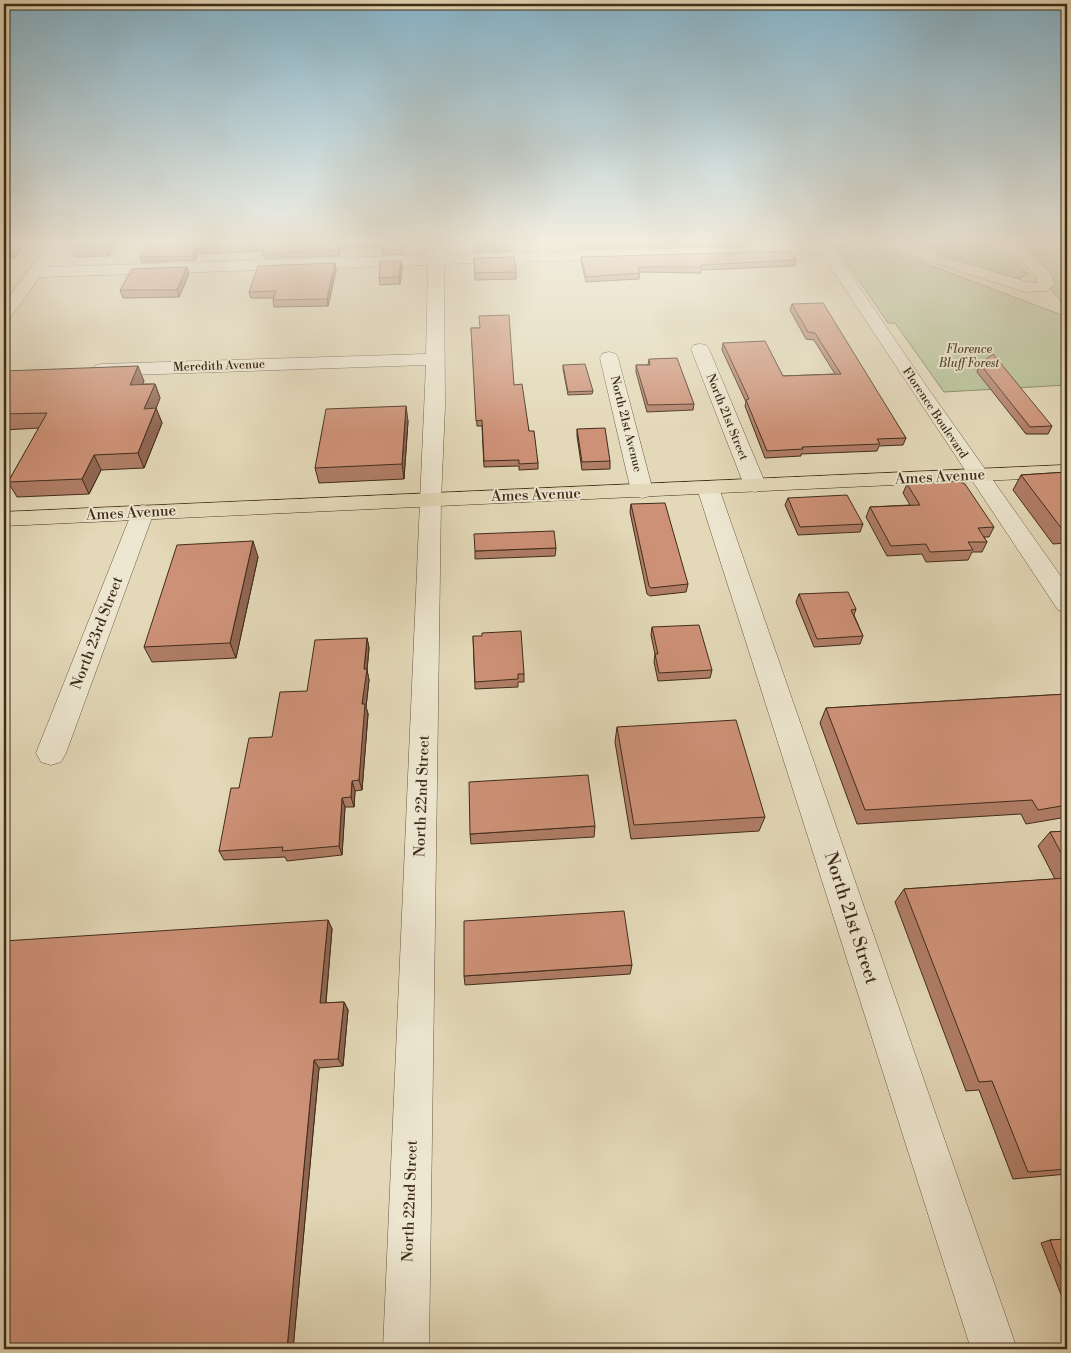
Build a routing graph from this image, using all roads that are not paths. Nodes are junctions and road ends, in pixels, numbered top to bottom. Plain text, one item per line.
1 (435, 307) edge
2 (865, 307) edge
3 (700, 349) dead end
4 (609, 358) dead end
5 (434, 359) junction
6 (84, 371) edge
7 (1067, 471) edge
8 (978, 476) junction
9 (755, 485) junction
10 (708, 488) junction
11 (642, 491) junction
12 (430, 500) junction
13 (143, 512) junction
14 (4, 519) edge
15 (1067, 604) edge
16 (51, 754) dead end
17 (406, 1349) edge
18 (994, 1349) edge

1 - 5 street, North 22nd Street
2 - 8 street, Florence Boulevard
3 - 9 street, North 21st Street
4 - 11 street, North 21st Avenue
5 - 6 street, Meredith Avenue
5 - 12 street, North 22nd Street
7 - 8 main road, Ames Avenue
8 - 9 main road, Ames Avenue
8 - 15 street, Florence Boulevard
9 - 10 main road, Ames Avenue
10 - 11 main road, Ames Avenue
10 - 18 street, North 21st Street
11 - 12 main road, Ames Avenue
12 - 13 main road, Ames Avenue
12 - 17 street, North 22nd Street
13 - 14 main road, Ames Avenue
13 - 16 street, North 23rd Street

